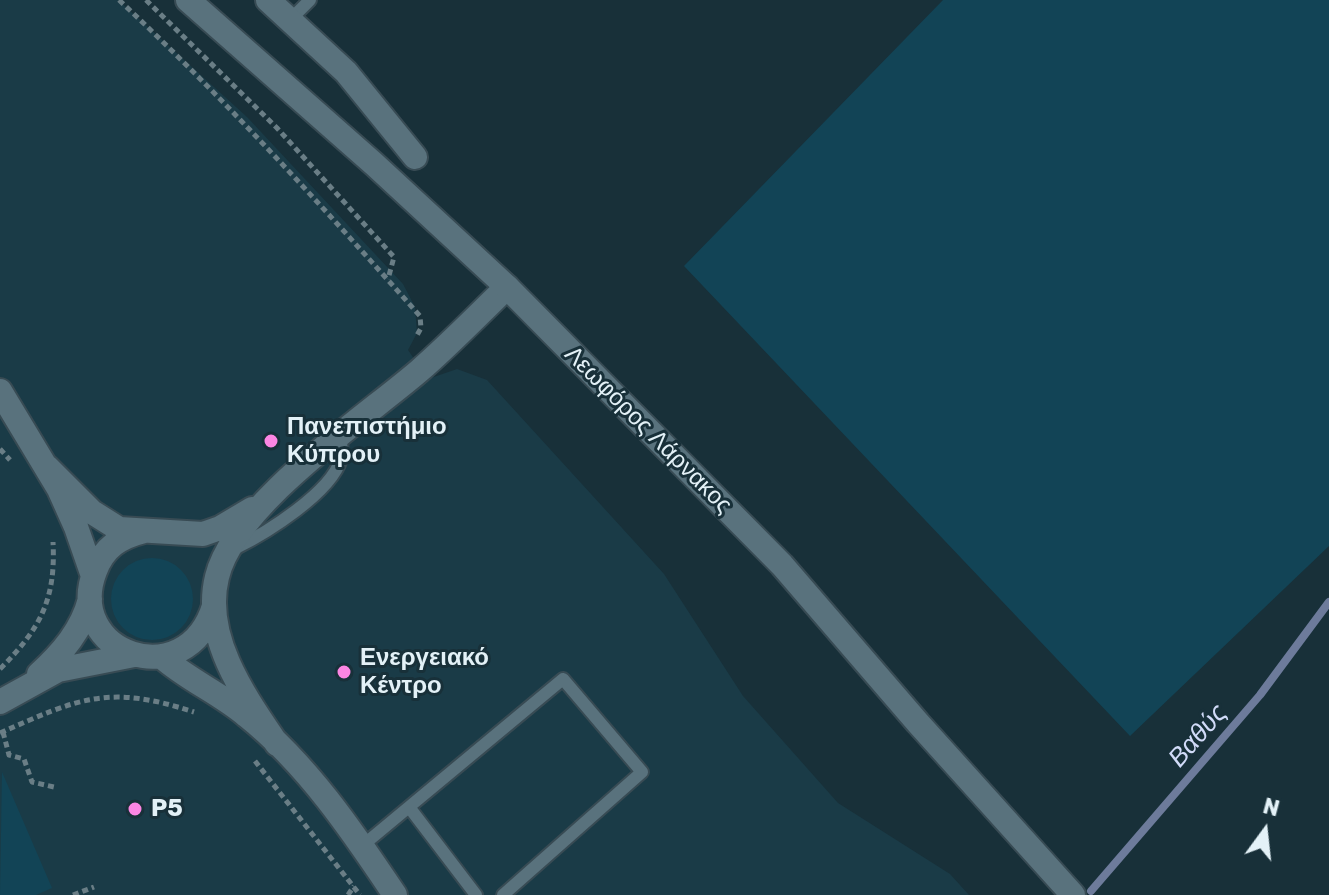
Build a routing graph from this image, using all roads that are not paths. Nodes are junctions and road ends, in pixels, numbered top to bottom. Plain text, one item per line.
1 (188, 0) edge
2 (268, 0) edge
3 (302, 6) edge
4 (415, 157) dead end
5 (507, 287) junction
6 (0, 391) edge
7 (340, 434) junction
8 (47, 467) junction
9 (277, 491) junction
10 (155, 531) junction
11 (228, 553) junction
12 (91, 588) junction
13 (215, 594) junction
14 (134, 655) junction
15 (162, 657) junction
16 (4, 699) edge
17 (277, 744) junction
18 (409, 807) junction
19 (362, 846) junction
20 (395, 895) edge
21 (476, 895) edge
22 (503, 895) edge
23 (1073, 895) edge

1 - 5 street, Λεωφόρος Λάρνακος
2 - 3 street
3 - 4 street
5 - 7 street
5 - 23 street, Λεωφόρος Λάρνακος
6 - 8 street
7 - 9 street
7 - 11 lane
8 - 10 street
8 - 12 street
9 - 10 street
9 - 11 street
10 - 12 street
10 - 13 street
11 - 13 street
12 - 14 street
12 - 16 street
13 - 15 street
13 - 17 street
14 - 15 street
14 - 16 street
15 - 17 street
17 - 19 street
18 - 19 lane
18 - 21 lane
18 - 22 lane
19 - 20 street

